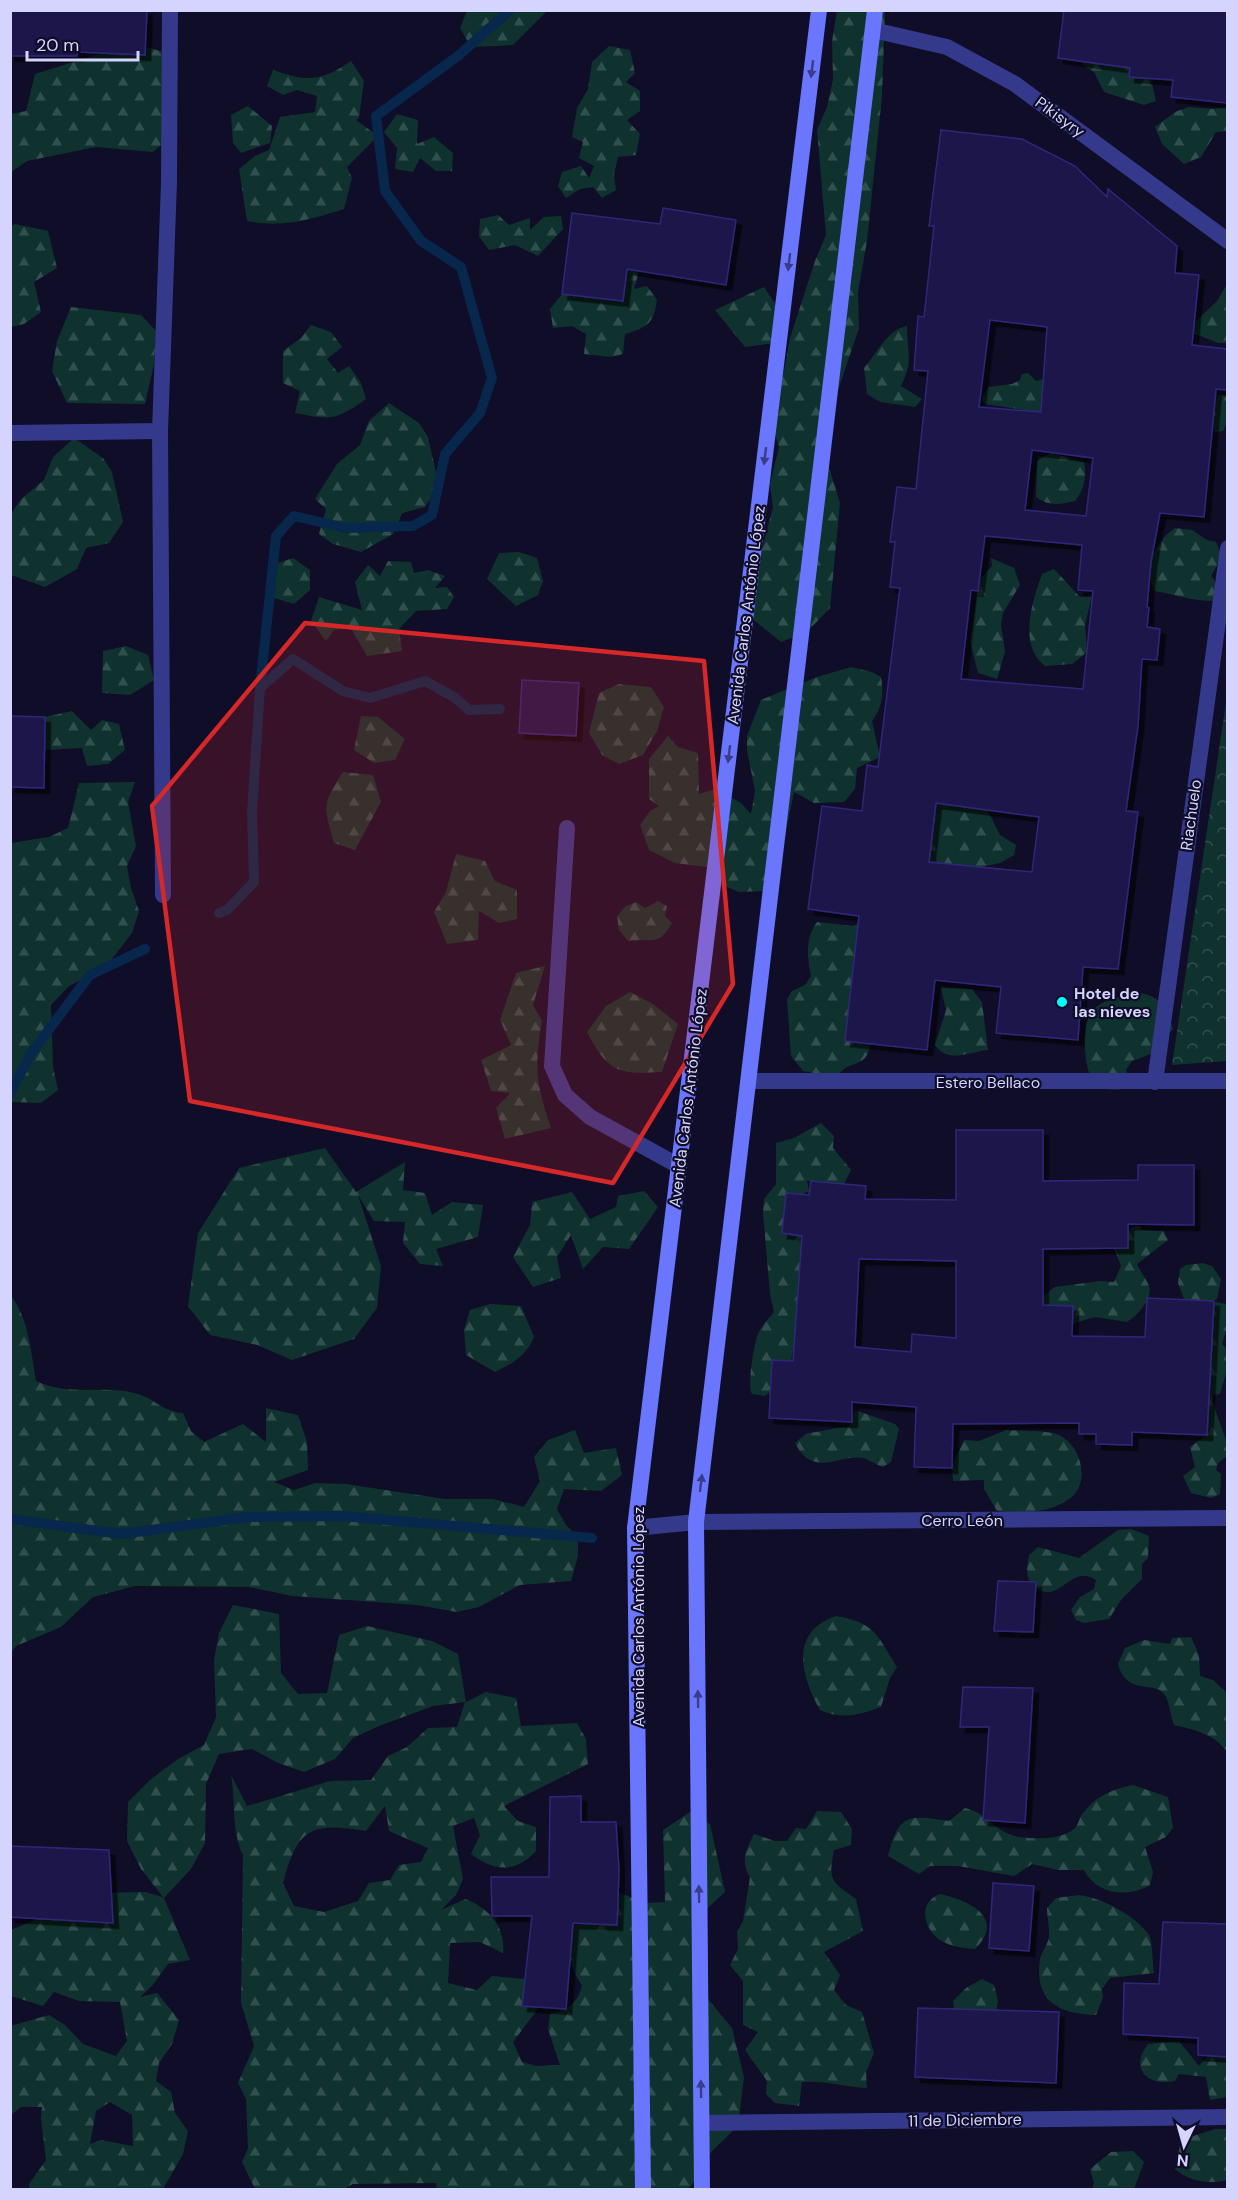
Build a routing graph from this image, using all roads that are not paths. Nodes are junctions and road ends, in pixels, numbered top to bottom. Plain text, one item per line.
1 (170, 10) edge
2 (819, 10) edge
3 (875, 10) edge
4 (873, 30) junction
5 (1227, 241) edge
6 (160, 431) junction
7 (10, 433) edge
8 (1227, 548) edge
9 (567, 828) dead end
10 (163, 895) dead end
11 (749, 1081) junction
12 (1227, 1081) edge
13 (1155, 1082) junction
14 (679, 1166) junction
15 (1227, 1518) edge
16 (696, 1522) junction
17 (635, 1528) junction
18 (1227, 2117) edge
19 (702, 2123) junction
20 (644, 2190) edge
21 (702, 2190) edge

1 - 6 street
2 -> 14 main road, Avenida Carlos António López
3 - 4 main road
4 - 5 street, Pikisyry
4 - 11 main road
6 - 7 street
6 - 10 street
8 - 13 street, Riachuelo
9 - 14 street
11 - 13 street, Estero Bellaco
16 -> 11 main road
12 - 13 street, Estero Bellaco
14 - 17 main road, Avenida Carlos António López
15 - 16 street, Cerro León
16 - 17 street, Cerro León
19 -> 16 main road
17 - 20 main road, Avenida Carlos António López
18 - 19 street, 11 de Diciembre
19 - 21 main road

